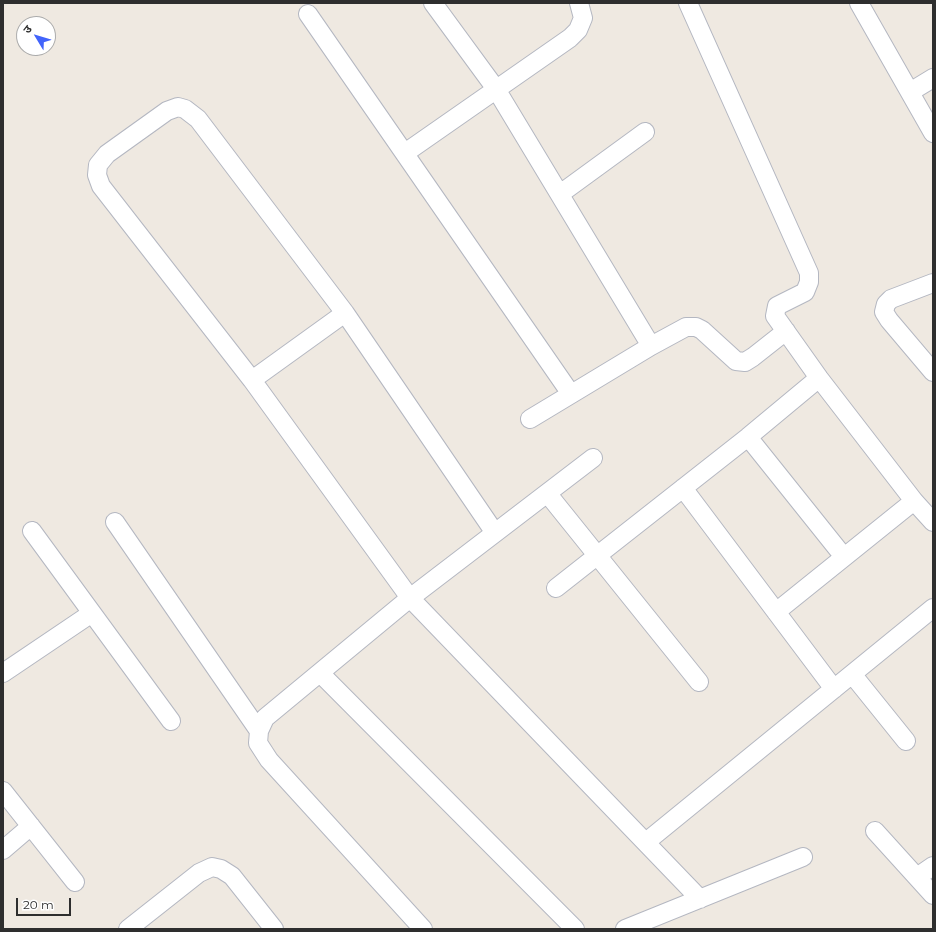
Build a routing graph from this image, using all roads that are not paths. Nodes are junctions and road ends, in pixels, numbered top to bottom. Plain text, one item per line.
1 (432, 3) edge
2 (579, 3) edge
3 (688, 3) edge
4 (859, 3) edge
5 (308, 14) dead end
6 (933, 78) edge
7 (496, 89) junction
8 (910, 92) junction
9 (645, 132) dead end
10 (933, 133) edge
11 (405, 154) junction
12 (560, 194) junction
13 (933, 283) edge
14 (345, 313) junction
15 (786, 331) junction
16 (651, 346) junction
17 (933, 372) edge
18 (819, 378) junction
19 (252, 380) junction
20 (571, 394) junction
21 (530, 419) dead end
22 (748, 437) junction
23 (593, 458) dead end
24 (683, 488) junction
25 (547, 493) junction
26 (914, 501) junction
27 (115, 522) dead end
28 (933, 522) edge
29 (32, 531) dead end
30 (495, 533) junction
31 (597, 555) junction
32 (844, 557) junction
33 (556, 588) dead end
34 (410, 598) junction
35 (933, 608) edge
36 (776, 612) junction
37 (92, 613) junction
38 (3, 673) edge
39 (320, 673) junction
40 (852, 674) junction
41 (699, 682) dead end
42 (834, 689) junction
43 (171, 721) dead end
44 (259, 731) junction
45 (906, 741) dead end
46 (3, 791) edge
47 (31, 826) junction
48 (875, 831) dead end
49 (646, 842) junction
50 (3, 850) edge
51 (803, 857) dead end
52 (933, 866) edge
53 (917, 877) junction
54 (75, 882) dead end
55 (933, 895) edge
56 (700, 899) junction
57 (128, 929) edge
58 (274, 929) edge
59 (422, 929) edge
60 (575, 929) edge
61 (625, 929) edge

1 - 7 street
2 - 7 street
3 - 15 street
4 - 8 street
5 - 11 street
6 - 8 street
7 - 11 street
7 - 12 street
8 - 10 street
9 - 12 street
11 - 20 street
12 - 16 street
13 - 17 street
14 - 19 street
14 - 19 street
14 - 30 street
15 - 16 street
15 - 18 street
16 - 20 street
18 - 22 street
18 - 26 street
19 - 34 street
20 - 21 street
22 - 24 street
22 - 32 street
23 - 25 street
24 - 31 street
24 - 36 street
25 - 30 street
25 - 31 street
26 - 28 street
26 - 32 street
27 - 44 street
29 - 37 street
30 - 34 street
31 - 33 street
31 - 41 street
32 - 36 street
34 - 39 street
34 - 49 street
35 - 40 street
36 - 42 street
37 - 38 street
37 - 43 street
39 - 44 street
39 - 60 street
40 - 42 street
40 - 45 street
42 - 49 street
44 - 59 street
46 - 47 street
47 - 50 street
47 - 54 street
48 - 53 street
49 - 56 street
51 - 56 street
52 - 53 street
53 - 55 street
56 - 61 street
57 - 58 street

